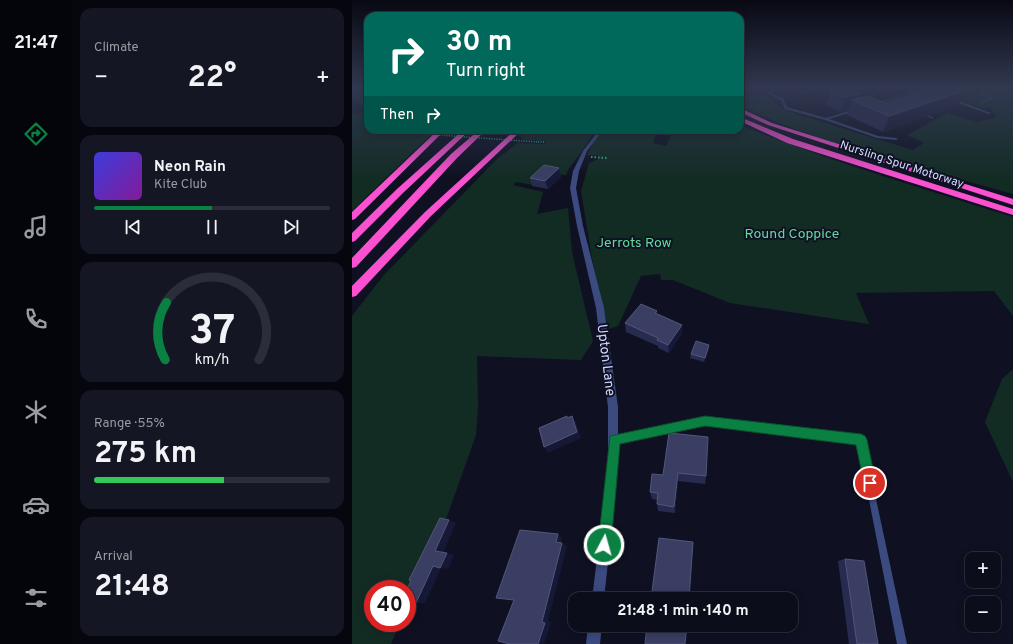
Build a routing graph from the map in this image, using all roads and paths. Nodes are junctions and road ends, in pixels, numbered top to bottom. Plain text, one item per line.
1 (757, 118) edge
2 (823, 118) edge
3 (829, 118) edge
4 (826, 119) junction
5 (744, 121) edge
6 (423, 134) edge
7 (438, 134) edge
8 (463, 134) edge
9 (479, 134) edge
10 (515, 134) edge
11 (598, 134) edge
12 (896, 139) dead end
13 (545, 142) dead end
14 (582, 157) junction
15 (607, 158) dead end
16 (1013, 202) edge
17 (1013, 212) edge
18 (352, 217) edge
19 (352, 239) edge
20 (352, 264) edge
21 (352, 293) edge
22 (614, 440) junction
23 (599, 592) edge
24 (594, 632) edge
25 (593, 644) edge
26 (902, 644) edge

1 - 16 highway, Nursling Spur Motorway
2 - 4 lane
3 - 4 lane
4 - 12 lane
5 - 17 highway, Nursling Spur Motorway
6 - 13 path, bridge
7 - 18 highway
8 - 19 highway
9 - 20 highway
10 - 21 highway
11 - 14 street, Upton Lane
14 - 15 path
14 - 22 street, Upton Lane
22 - 23 street, Upton Lane
22 - 26 lane
24 - 25 street

